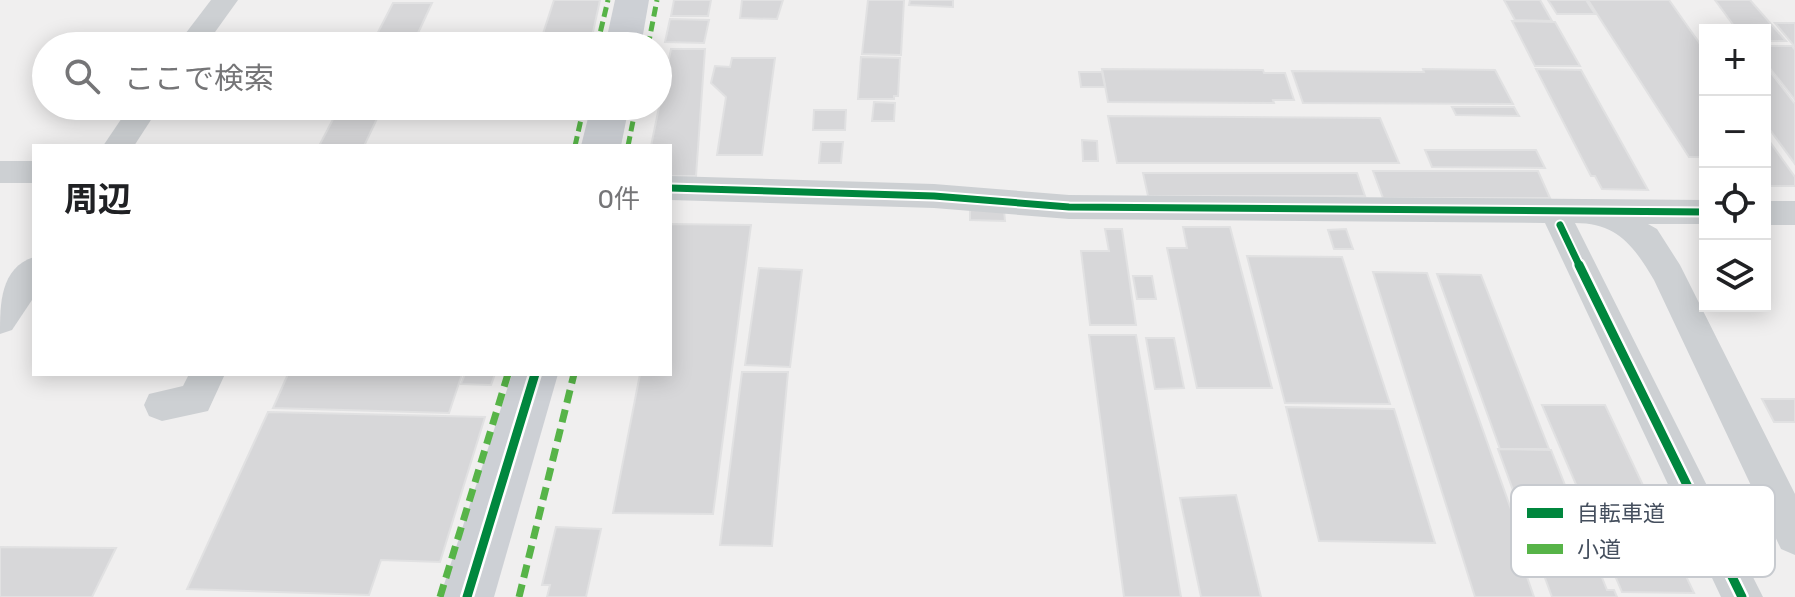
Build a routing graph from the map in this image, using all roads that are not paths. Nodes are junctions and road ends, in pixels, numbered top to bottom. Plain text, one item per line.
1 (225, 0) edge
2 (632, 0) edge
3 (201, 32) edge
4 (626, 32) edge
5 (136, 120) edge
6 (607, 120) edge
7 (119, 144) edge
8 (601, 144) edge
9 (0, 172) edge
10 (32, 172) edge
11 (672, 188) edge
12 (1603, 212) junction
13 (1699, 212) edge
14 (1771, 213) edge
15 (1795, 213) edge
16 (1560, 225) dead end
17 (32, 273) edge
18 (0, 320) edge
19 (206, 376) edge
20 (534, 376) edge
21 (162, 405) dead end
22 (1687, 485) edge
23 (1770, 485) edge
24 (1775, 495) edge
25 (1795, 536) edge
26 (1732, 577) edge
27 (467, 597) edge
28 (1742, 597) edge

1 - 3 street
2 - 4 street
5 - 7 street
6 - 8 street
9 - 10 street
11 - 12 street
12 - 13 street
12 - 23 street
14 - 15 street
16 - 22 street
17 - 18 street
19 - 21 street
20 - 27 street
24 - 25 street
26 - 28 street

